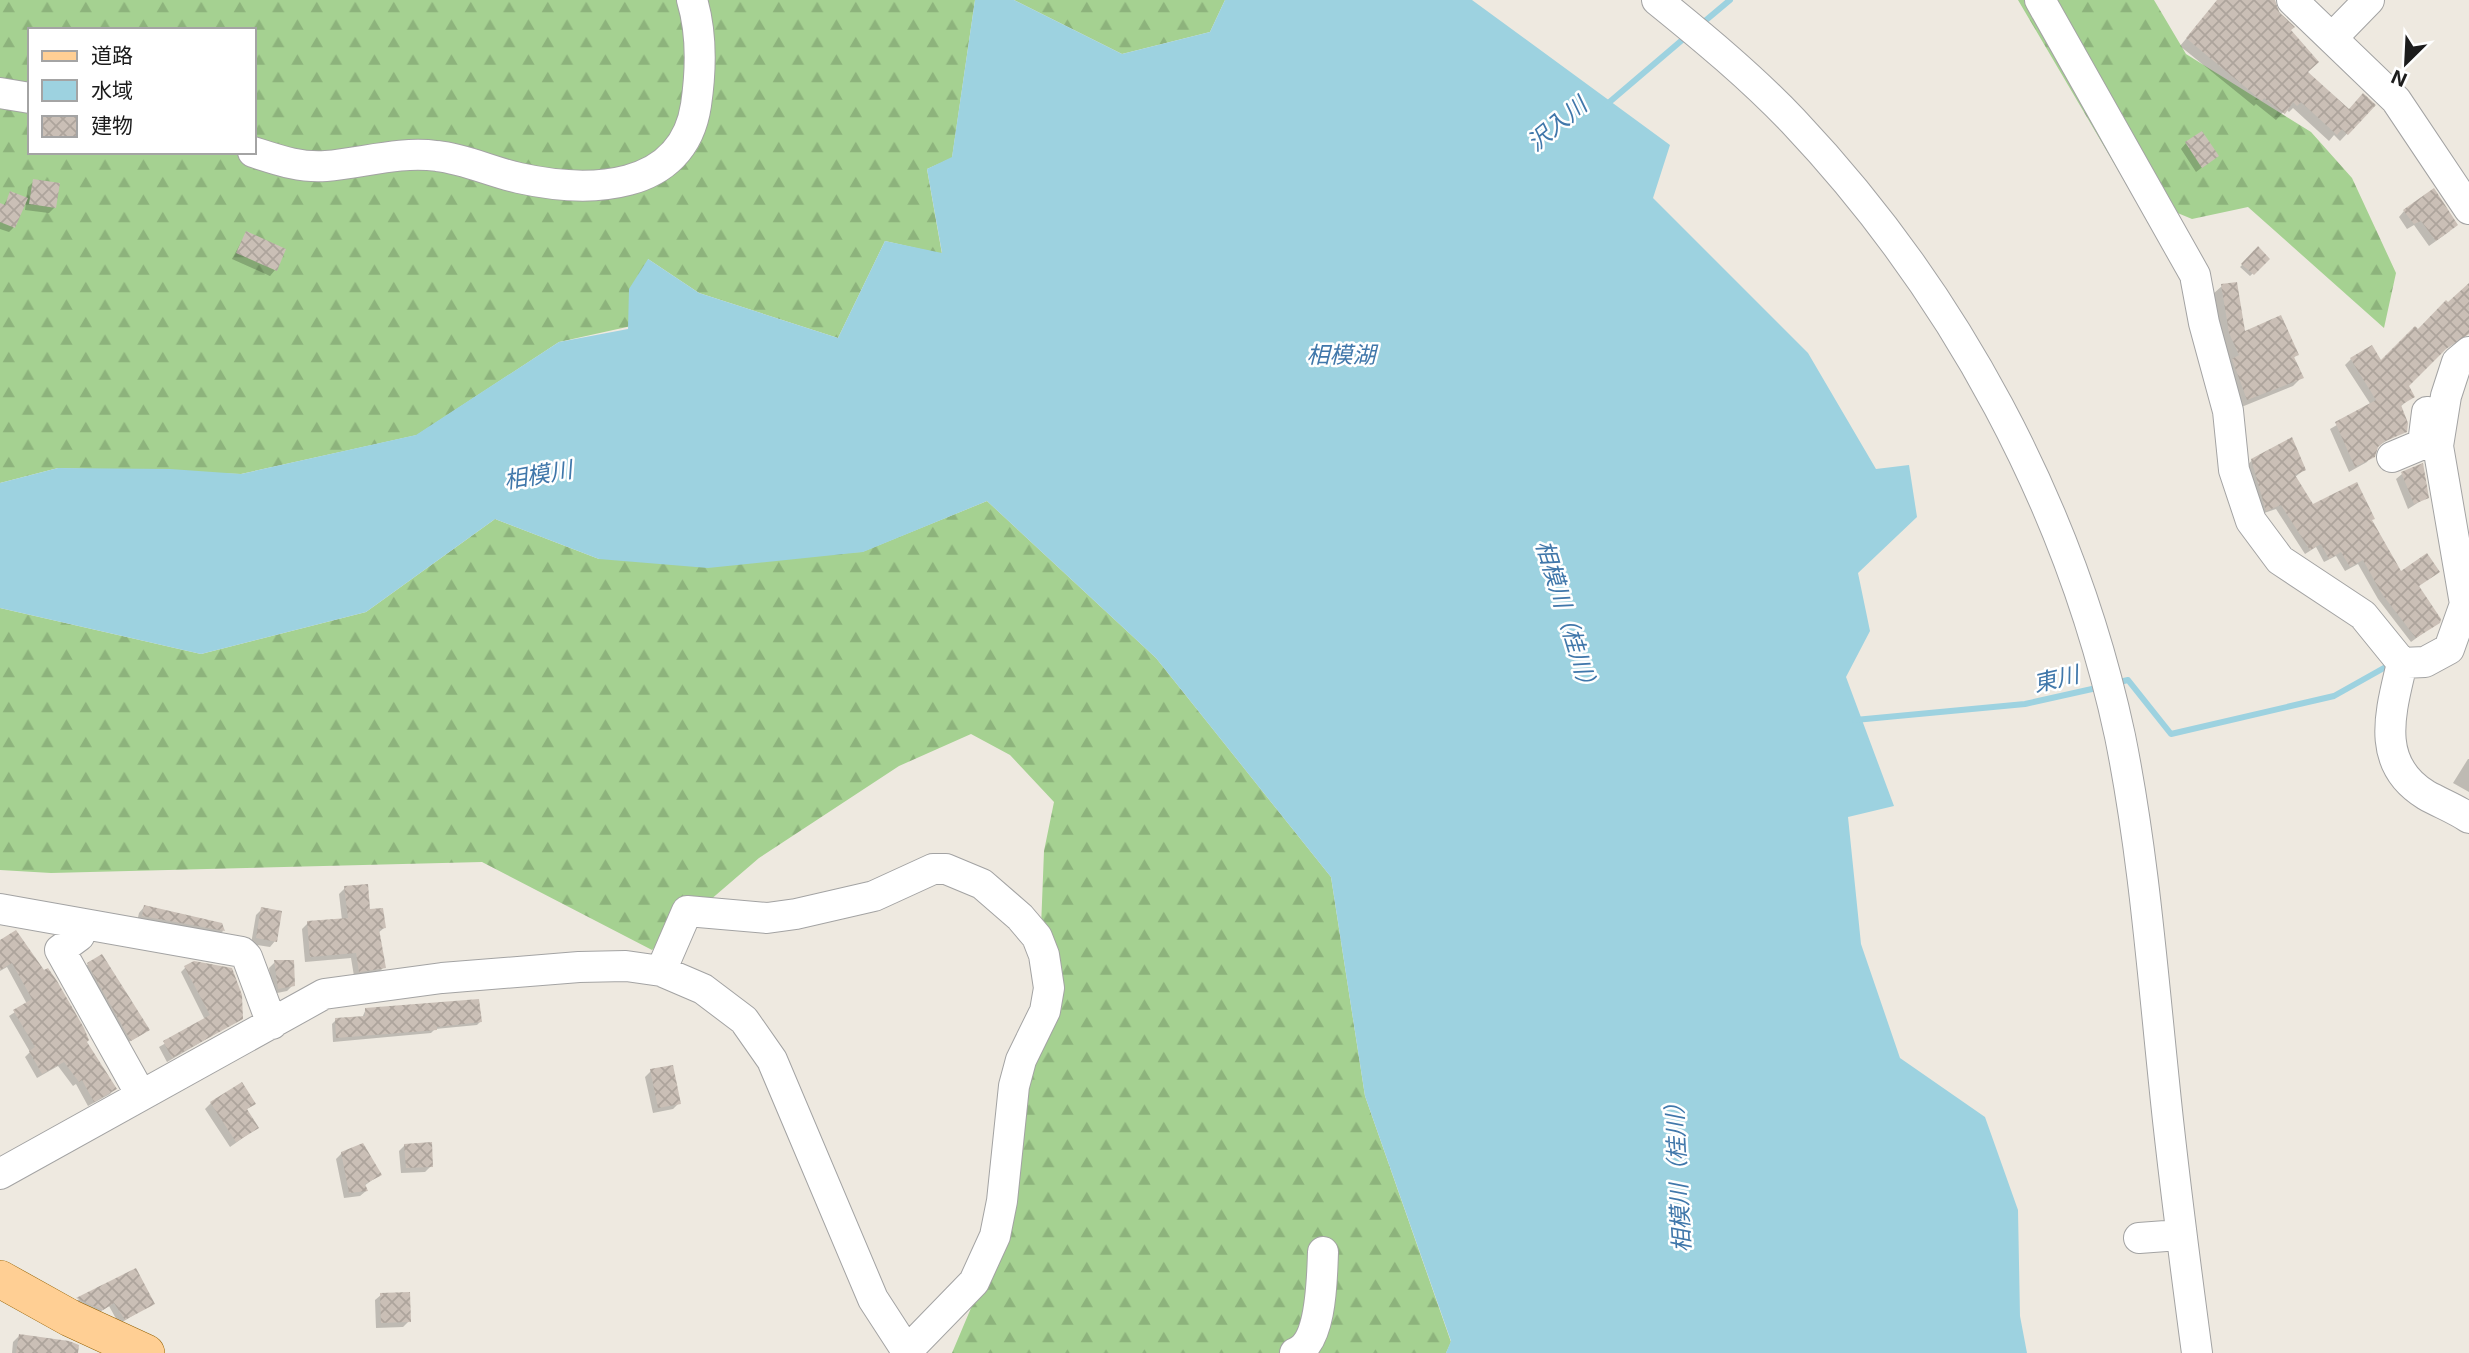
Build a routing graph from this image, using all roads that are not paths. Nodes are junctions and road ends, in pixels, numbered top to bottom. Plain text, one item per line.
1 (692, 0) edge
2 (1657, 0) edge
3 (2040, 0) edge
4 (2292, 0) edge
5 (2369, 0) edge
6 (2333, 37) junction
7 (0, 93) edge
8 (28, 98) edge
9 (256, 153) edge
10 (2469, 209) edge
11 (2469, 352) edge
12 (2446, 396) junction
13 (2392, 457) dead end
14 (2402, 663) junction
15 (2469, 818) edge
16 (0, 909) edge
17 (77, 923) junction
18 (661, 971) junction
19 (272, 1024) junction
20 (141, 1095) junction
21 (0, 1174) edge
22 (1323, 1252) dead end
23 (0, 1279) edge
24 (907, 1352) edge
25 (146, 1353) edge
26 (1295, 1353) edge
27 (2197, 1353) edge

1 - 9 street
2 - 27 street
3 - 14 street
4 - 6 street
5 - 6 street
6 - 10 street
7 - 8 street
11 - 12 street
12 - 13 street
12 - 14 street
14 - 15 street
16 - 17 street
17 - 19 street
17 - 20 street
18 - 19 street
18 - 24 street
18 - 24 street
19 - 20 street
20 - 21 street
22 - 26 street
23 - 25 main road

